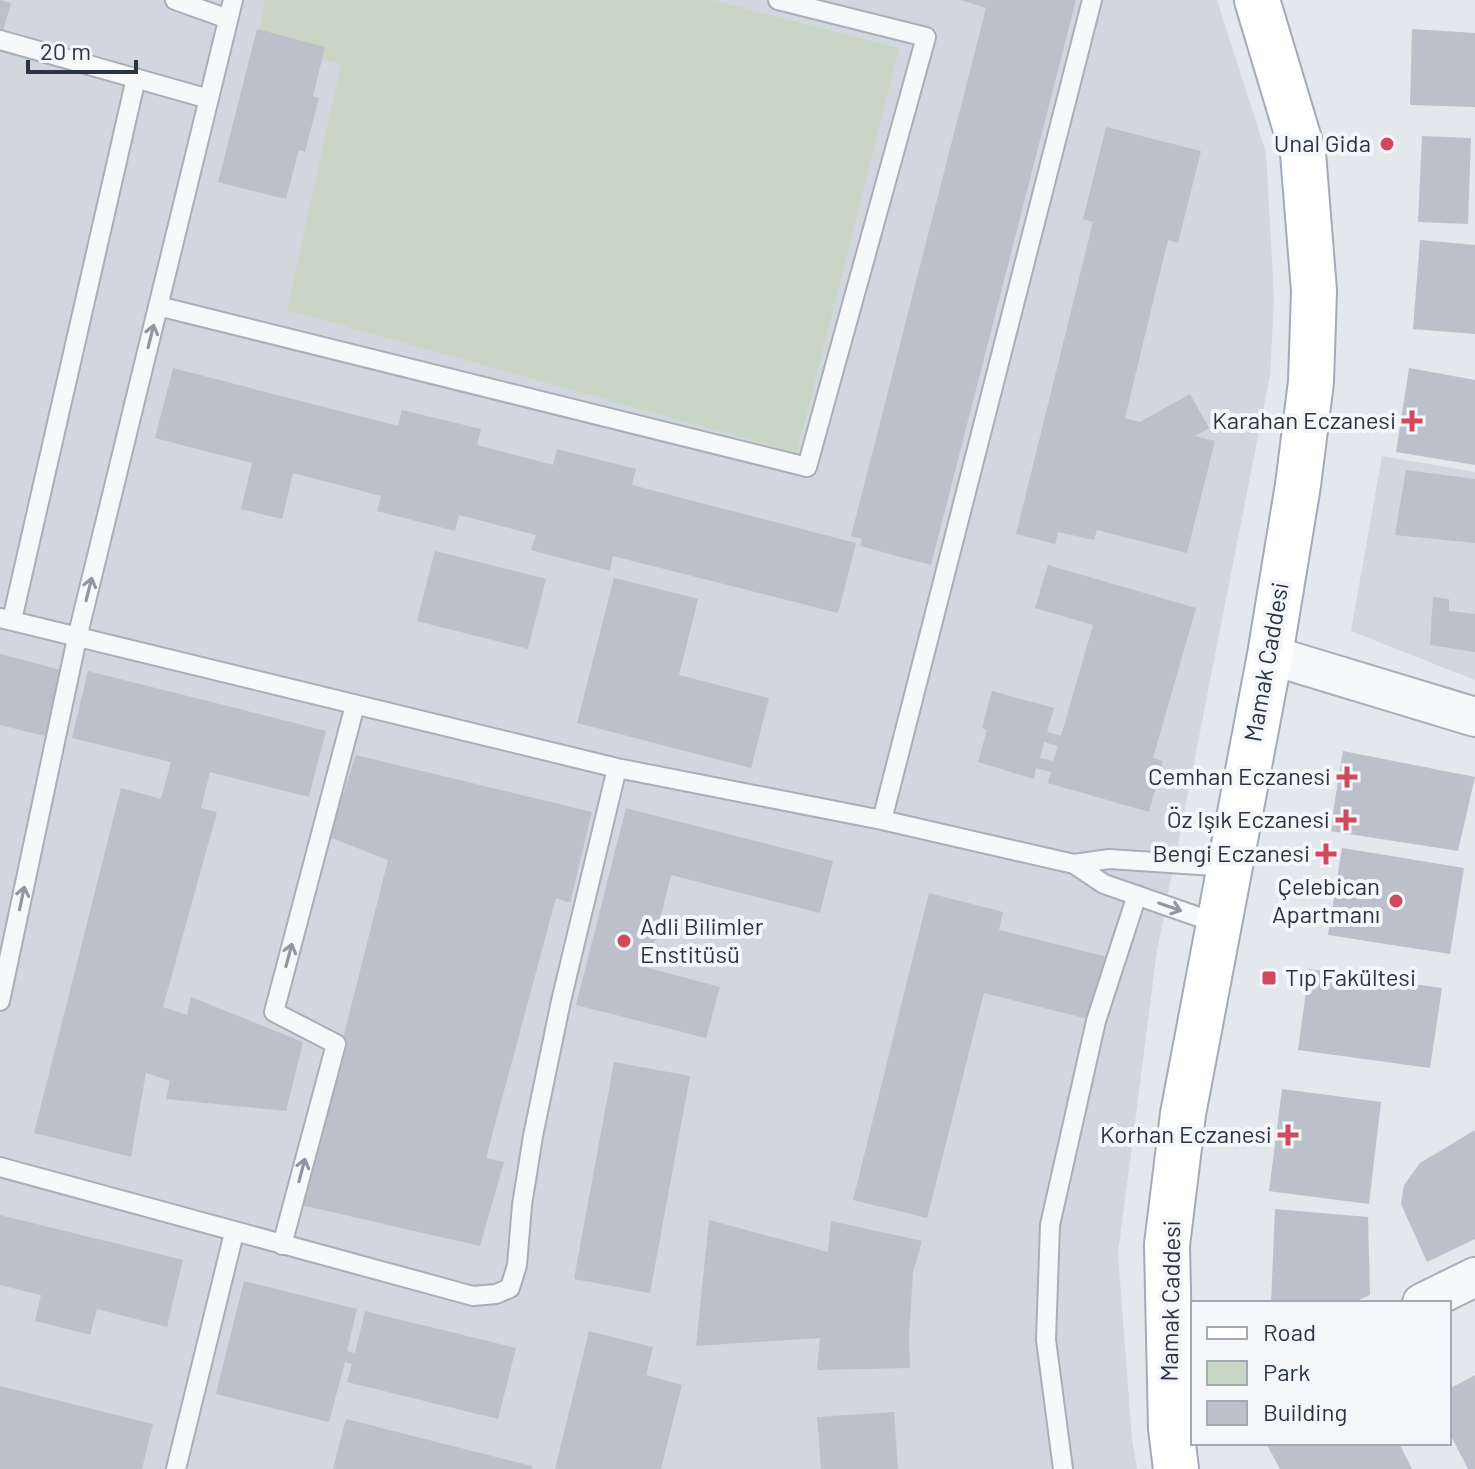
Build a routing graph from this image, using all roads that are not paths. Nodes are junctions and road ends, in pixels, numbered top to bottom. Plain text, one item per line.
1 (175, 0) edge
2 (233, 0) edge
3 (778, 0) edge
4 (1092, 0) edge
5 (1266, 1) edge
6 (228, 19) junction
7 (0, 40) edge
8 (136, 78) junction
9 (209, 99) junction
10 (158, 306) junction
11 (6, 619) edge
12 (77, 638) junction
13 (1270, 655) junction
14 (355, 705) junction
15 (1475, 717) edge
16 (617, 768) junction
17 (882, 820) junction
18 (1074, 864) junction
19 (1229, 867) junction
20 (1137, 895) junction
21 (1219, 924) junction
22 (0, 1001) edge
23 (0, 1167) edge
24 (234, 1233) junction
25 (282, 1245) junction
26 (1475, 1277) edge
27 (1426, 1301) edge
28 (1180, 1438) edge
29 (176, 1469) edge
30 (1063, 1469) edge

1 - 6 lane
2 - 6 lane
3 - 10 lane
4 - 17 lane
5 - 13 main road, Mamak Caddesi
6 - 9 lane
7 - 8 lane
8 - 9 lane
8 - 11 lane
9 - 10 lane
12 -> 10 lane
11 - 12 lane
12 - 14 lane
22 -> 12 lane
13 - 15 street
13 - 19 main road, Mamak Caddesi
14 - 16 lane
25 -> 14 lane
16 - 17 lane
16 - 25 lane
17 - 18 lane
18 - 19 lane
18 - 20 lane
19 - 21 main road, Mamak Caddesi
20 -> 21 lane
20 - 30 lane
21 - 28 main road, Mamak Caddesi
23 - 24 lane
24 - 25 lane
24 - 29 lane
26 - 27 street

